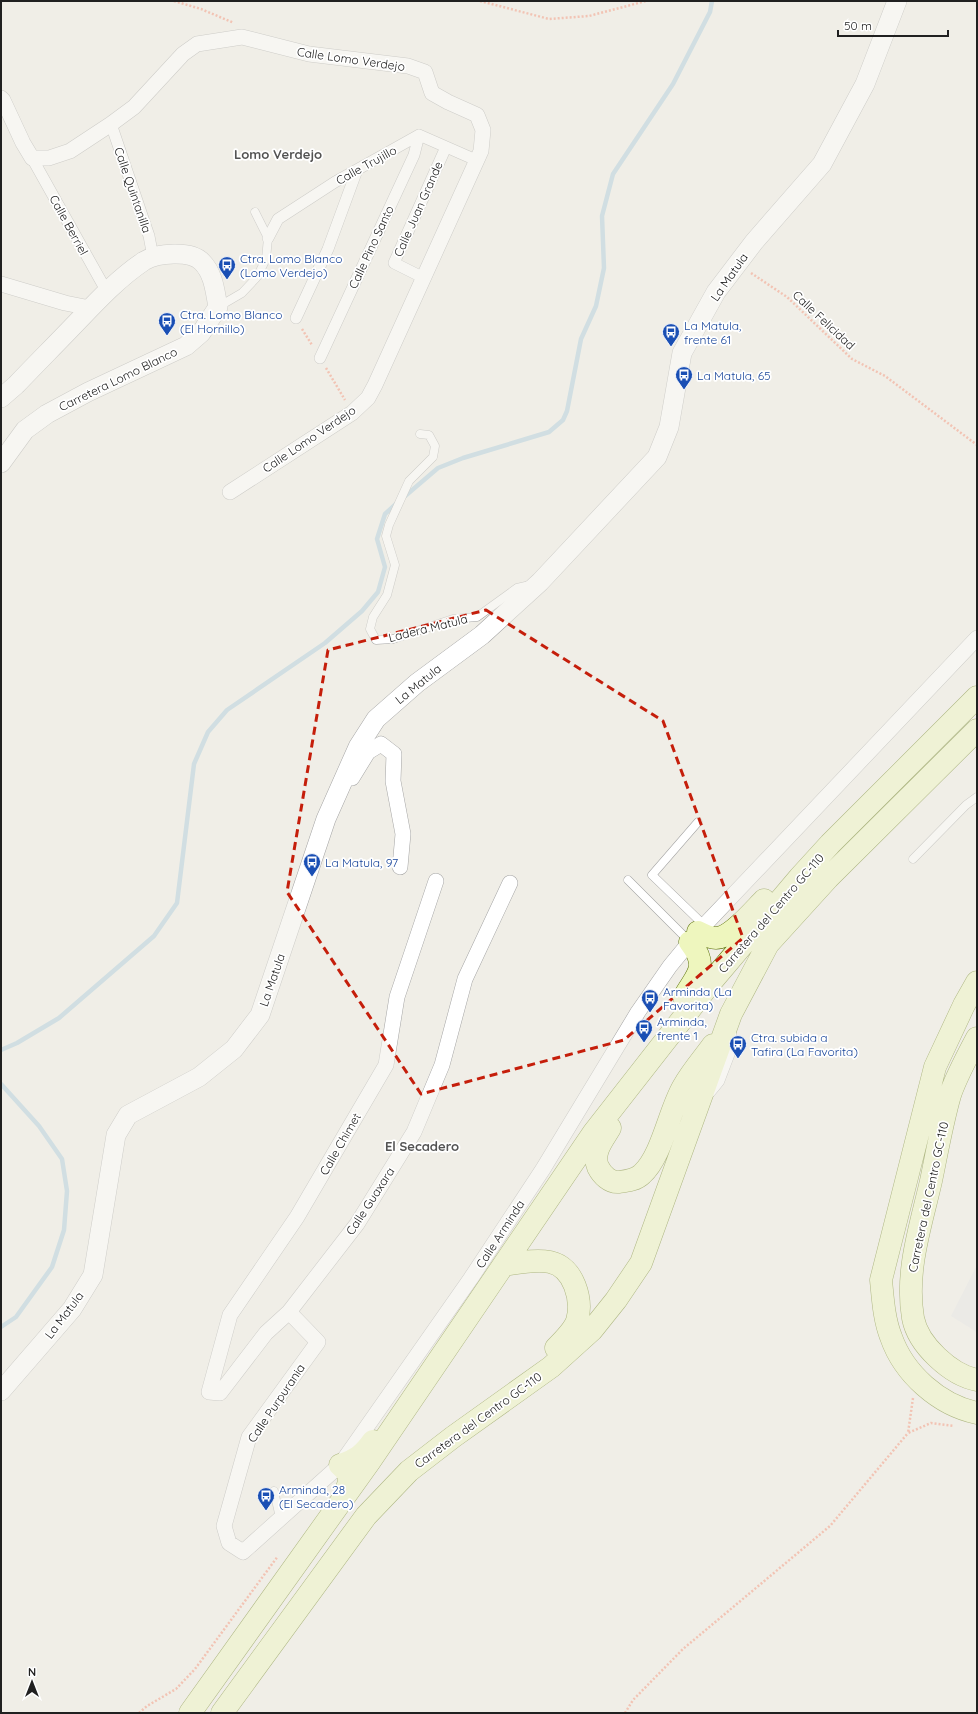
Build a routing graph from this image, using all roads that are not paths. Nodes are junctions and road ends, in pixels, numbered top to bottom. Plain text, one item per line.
1 (897, 1) edge
2 (1, 98) edge
3 (111, 124) junction
4 (419, 135) junction
5 (446, 147) junction
6 (32, 158) junction
7 (476, 160) junction
8 (357, 170) junction
9 (255, 212) dead end
10 (268, 238) junction
11 (153, 257) junction
12 (424, 278) junction
13 (1, 284) edge
14 (107, 292) junction
15 (218, 307) junction
16 (90, 308) junction
17 (296, 318) dead end
18 (320, 358) dead end
19 (1, 398) edge
20 (420, 434) dead end
21 (1, 464) edge
22 (230, 492) dead end
23 (540, 582) junction
24 (977, 638) edge
25 (977, 697) edge
26 (977, 730) edge
27 (977, 797) edge
28 (326, 819) junction
29 (698, 822) dead end
30 (913, 859) dead end
31 (400, 867) dead end
32 (799, 878) junction
33 (628, 880) dead end
34 (436, 881) dead end
35 (510, 883) dead end
36 (698, 934) junction
37 (977, 982) edge
38 (728, 1021) junction
39 (977, 1038) edge
40 (663, 1044) junction
41 (504, 1266) junction
42 (473, 1309) junction
43 (289, 1312) junction
44 (977, 1380) edge
45 (1, 1390) edge
46 (209, 1392) joint
47 (513, 1394) junction
48 (969, 1420) edge
49 (340, 1465) junction
50 (274, 1491) dead end
51 (341, 1504) junction
52 (280, 1518) junction
53 (243, 1552) joint
54 (190, 1713) edge
55 (222, 1713) edge

1 - 23 street, La Matula
2 - 6 street
3 - 6 street, Calle Lomo Verdejo
3 - 7 street, Calle Lomo Verdejo
3 - 11 street, Calle Quintanilla
4 - 5 street
4 - 8 street, Calle Trujillo
4 - 18 street, Calle Pino Santo
5 - 7 street
5 - 12 street, Calle Juan Grande
6 - 14 street, Calle Berriel
7 - 12 street, Calle Lomo Verdejo
8 - 10 street, Calle Trujillo
8 - 17 street
9 - 10 lane
10 - 15 lane, Calle Trujillo
11 - 14 street
11 - 15 street
12 - 22 street, Calle Lomo Verdejo
13 - 16 street
14 - 16 street
15 - 21 street, Carretera Lomo Blanco
16 - 19 street
20 - 23 lane, Ladera Matula
23 - 28 street, La Matula
24 - 36 street, Calle Arminda
25 - 32 main road, Carretera del Centro GC-110
26 - 38 main road, Carretera del Centro GC-110
27 - 30 lane
28 - 31 street
28 - 45 street, La Matula
29 - 36 lane
32 - 36 main road
32 - 40 main road, Carretera del Centro GC-110
33 - 36 lane
34 - 46 street, Calle Chimet
35 - 43 street, Calle Guaxara
36 - 40 main road
36 - 49 street, Calle Arminda
37 - 48 main road, Carretera del Centro GC-110
38 - 40 main road
38 - 47 main road, Carretera del Centro GC-110
39 - 44 main road, Carretera del Centro GC-110
40 - 41 main road, Carretera del Centro GC-110
41 - 42 main road, Carretera del Centro GC-110
41 - 47 main road
42 - 49 main road
42 - 51 main road
43 - 46 street, Calle Guaxara
43 - 53 street, Calle Purpurania
47 - 55 main road, Carretera del Centro GC-110
49 - 51 main road
49 - 52 street, Calle Arminda
50 - 52 lane
51 - 54 main road
52 - 53 street, Calle Arminda

